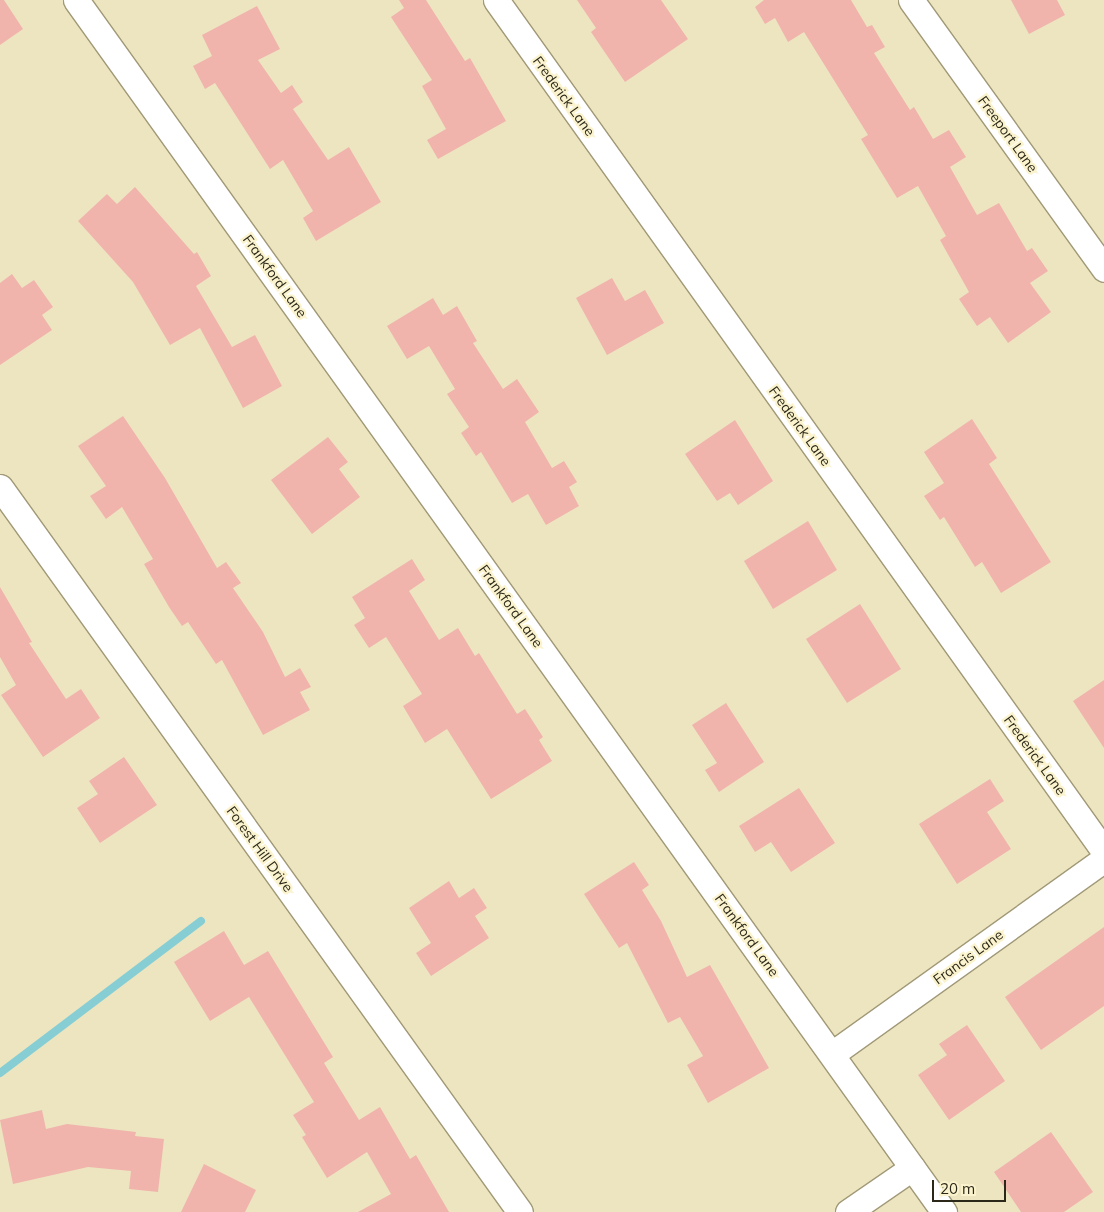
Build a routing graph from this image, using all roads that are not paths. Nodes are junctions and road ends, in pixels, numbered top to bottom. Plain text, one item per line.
1 (76, 0) edge
2 (496, 0) edge
3 (911, 0) edge
4 (1104, 269) edge
5 (0, 487) edge
6 (1104, 851) edge
7 (1104, 859) edge
8 (832, 1054) junction
9 (912, 1168) junction
10 (520, 1212) edge
11 (848, 1212) edge
12 (944, 1212) edge

1 - 8 street, Frankford Lane
2 - 6 street, Frederick Lane
3 - 4 street, Freeport Lane
5 - 10 street, Forest Hill Drive
7 - 8 street, Francis Lane
8 - 9 street, Frankford Lane
9 - 11 street
9 - 12 street, Frankford Lane

